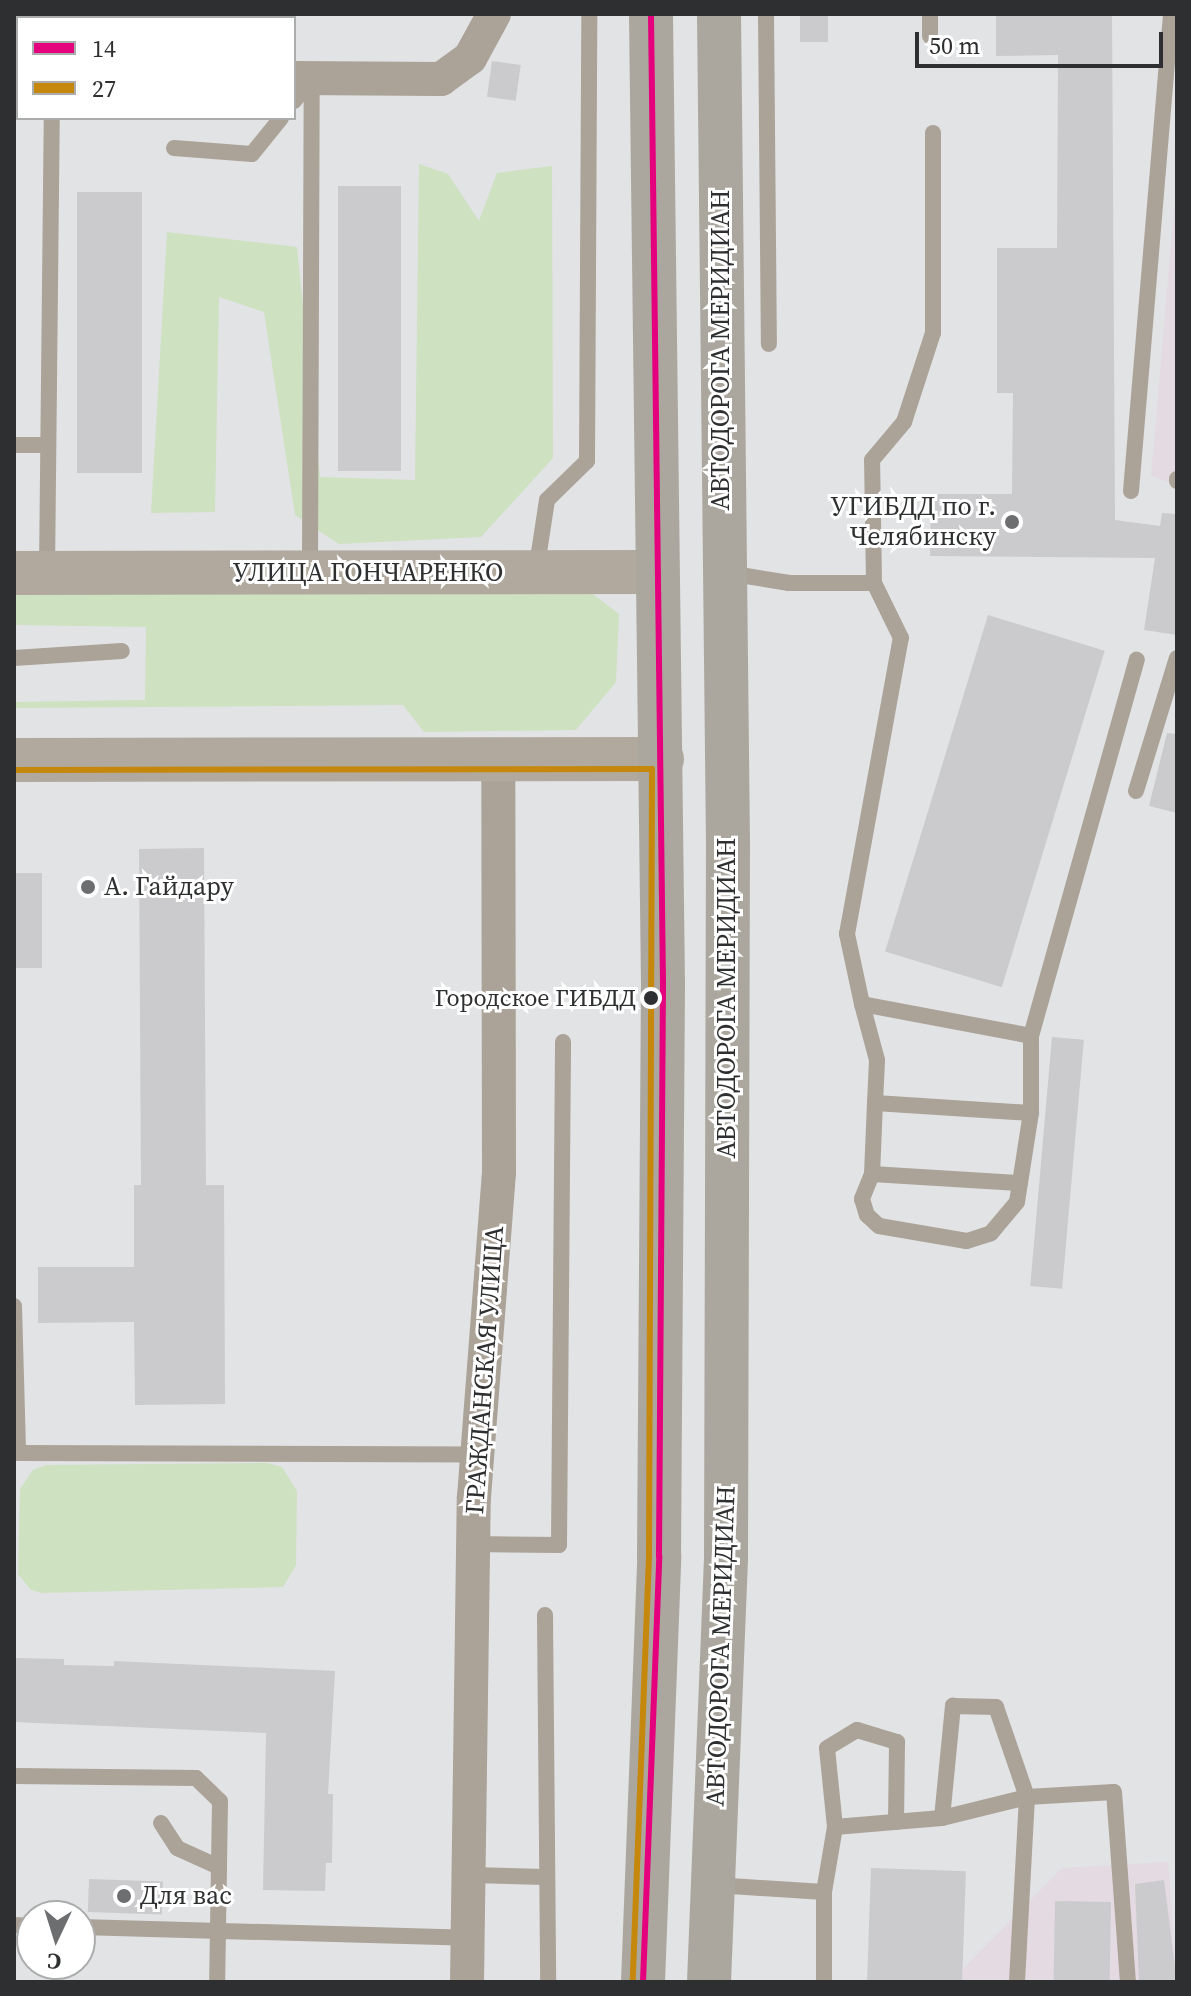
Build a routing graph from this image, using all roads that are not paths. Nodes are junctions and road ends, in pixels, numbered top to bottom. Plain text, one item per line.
1 (494, 14) edge
2 (589, 14) edge
3 (651, 14) edge
4 (719, 14) edge
5 (766, 14) edge
6 (930, 14) edge
7 (1171, 14) edge
8 (930, 36) dead end
9 (300, 86) edge
10 (52, 120) edge
11 (279, 120) edge
12 (933, 133) dead end
13 (174, 148) dead end
14 (769, 344) dead end
15 (14, 445) edge
16 (47, 445) junction
17 (1131, 491) dead end
18 (657, 572) junction
19 (722, 572) junction
20 (31, 573) edge
21 (310, 573) junction
22 (536, 573) junction
23 (874, 583) junction
24 (122, 651) dead end
25 (14, 658) edge
26 (1177, 658) edge
27 (1137, 660) dead end
28 (498, 757) junction
29 (725, 758) junction
30 (662, 759) junction
31 (14, 760) edge
32 (1136, 791) dead end
33 (862, 1004) junction
34 (1031, 1036) junction
35 (563, 1042) dead end
36 (875, 1103) junction
37 (1031, 1113) junction
38 (872, 1174) junction
39 (1020, 1183) junction
40 (14, 1306) edge
41 (478, 1455) junction
42 (473, 1544) junction
43 (545, 1615) dead end
44 (14, 1776) edge
45 (1027, 1797) junction
46 (942, 1818) junction
47 (896, 1822) junction
48 (161, 1823) dead end
49 (835, 1827) junction
50 (219, 1867) junction
51 (469, 1875) junction
52 (544, 1877) junction
53 (713, 1885) junction
54 (824, 1892) junction
55 (96, 1928) edge
56 (218, 1932) junction
57 (468, 1938) junction
58 (217, 1982) edge
59 (467, 1982) edge
60 (548, 1982) edge
61 (643, 1982) edge
62 (709, 1982) edge
63 (824, 1982) edge
64 (1017, 1982) edge
65 (1128, 1982) edge

1 - 9 street
2 - 22 lane
3 - 18 main road
4 - 19 main road, АВТОДОРОГА МЕРИДИАН
5 - 14 lane
6 - 8 lane
7 - 17 lane
9 - 21 lane
10 - 16 lane
11 - 13 lane
12 - 23 lane
15 - 16 lane
16 - 20 lane
18 - 19 main road, УЛИЦА ГОНЧАРЕНКО
18 - 22 street, УЛИЦА ГОНЧАРЕНКО
18 - 30 main road
19 - 23 lane
19 - 29 main road, АВТОДОРОГА МЕРИДИАН
20 - 21 street, УЛИЦА ГОНЧАРЕНКО
21 - 22 street, УЛИЦА ГОНЧАРЕНКО
23 - 33 lane
24 - 25 lane
26 - 32 lane
27 - 34 lane
28 - 30 street
28 - 31 street
28 - 41 street, ГРАЖДАНСКАЯ УЛИЦА
29 - 30 main road
29 - 53 main road, АВТОДОРОГА МЕРИДИАН
30 - 61 main road
33 - 34 lane
33 - 36 lane
34 - 37 lane
35 - 42 lane
36 - 37 lane
36 - 38 lane
37 - 39 lane
38 - 39 lane
38 - 39 lane
40 - 41 lane
41 - 42 street, ГРАЖДАНСКАЯ УЛИЦА
42 - 51 street, ГРАЖДАНСКАЯ УЛИЦА
43 - 52 lane
44 - 50 lane
45 - 46 lane
45 - 46 lane
45 - 64 lane
45 - 65 lane
46 - 47 lane
47 - 49 lane
47 - 49 lane
48 - 50 lane
49 - 54 lane
50 - 56 lane
51 - 52 lane
51 - 57 street, ГРАЖДАНСКАЯ УЛИЦА
52 - 60 lane
53 - 54 lane
53 - 62 main road, АВТОДОРОГА МЕРИДИАН
54 - 63 lane
55 - 56 lane
56 - 57 lane
56 - 58 lane
57 - 59 street, ГРАЖДАНСКАЯ УЛИЦА

